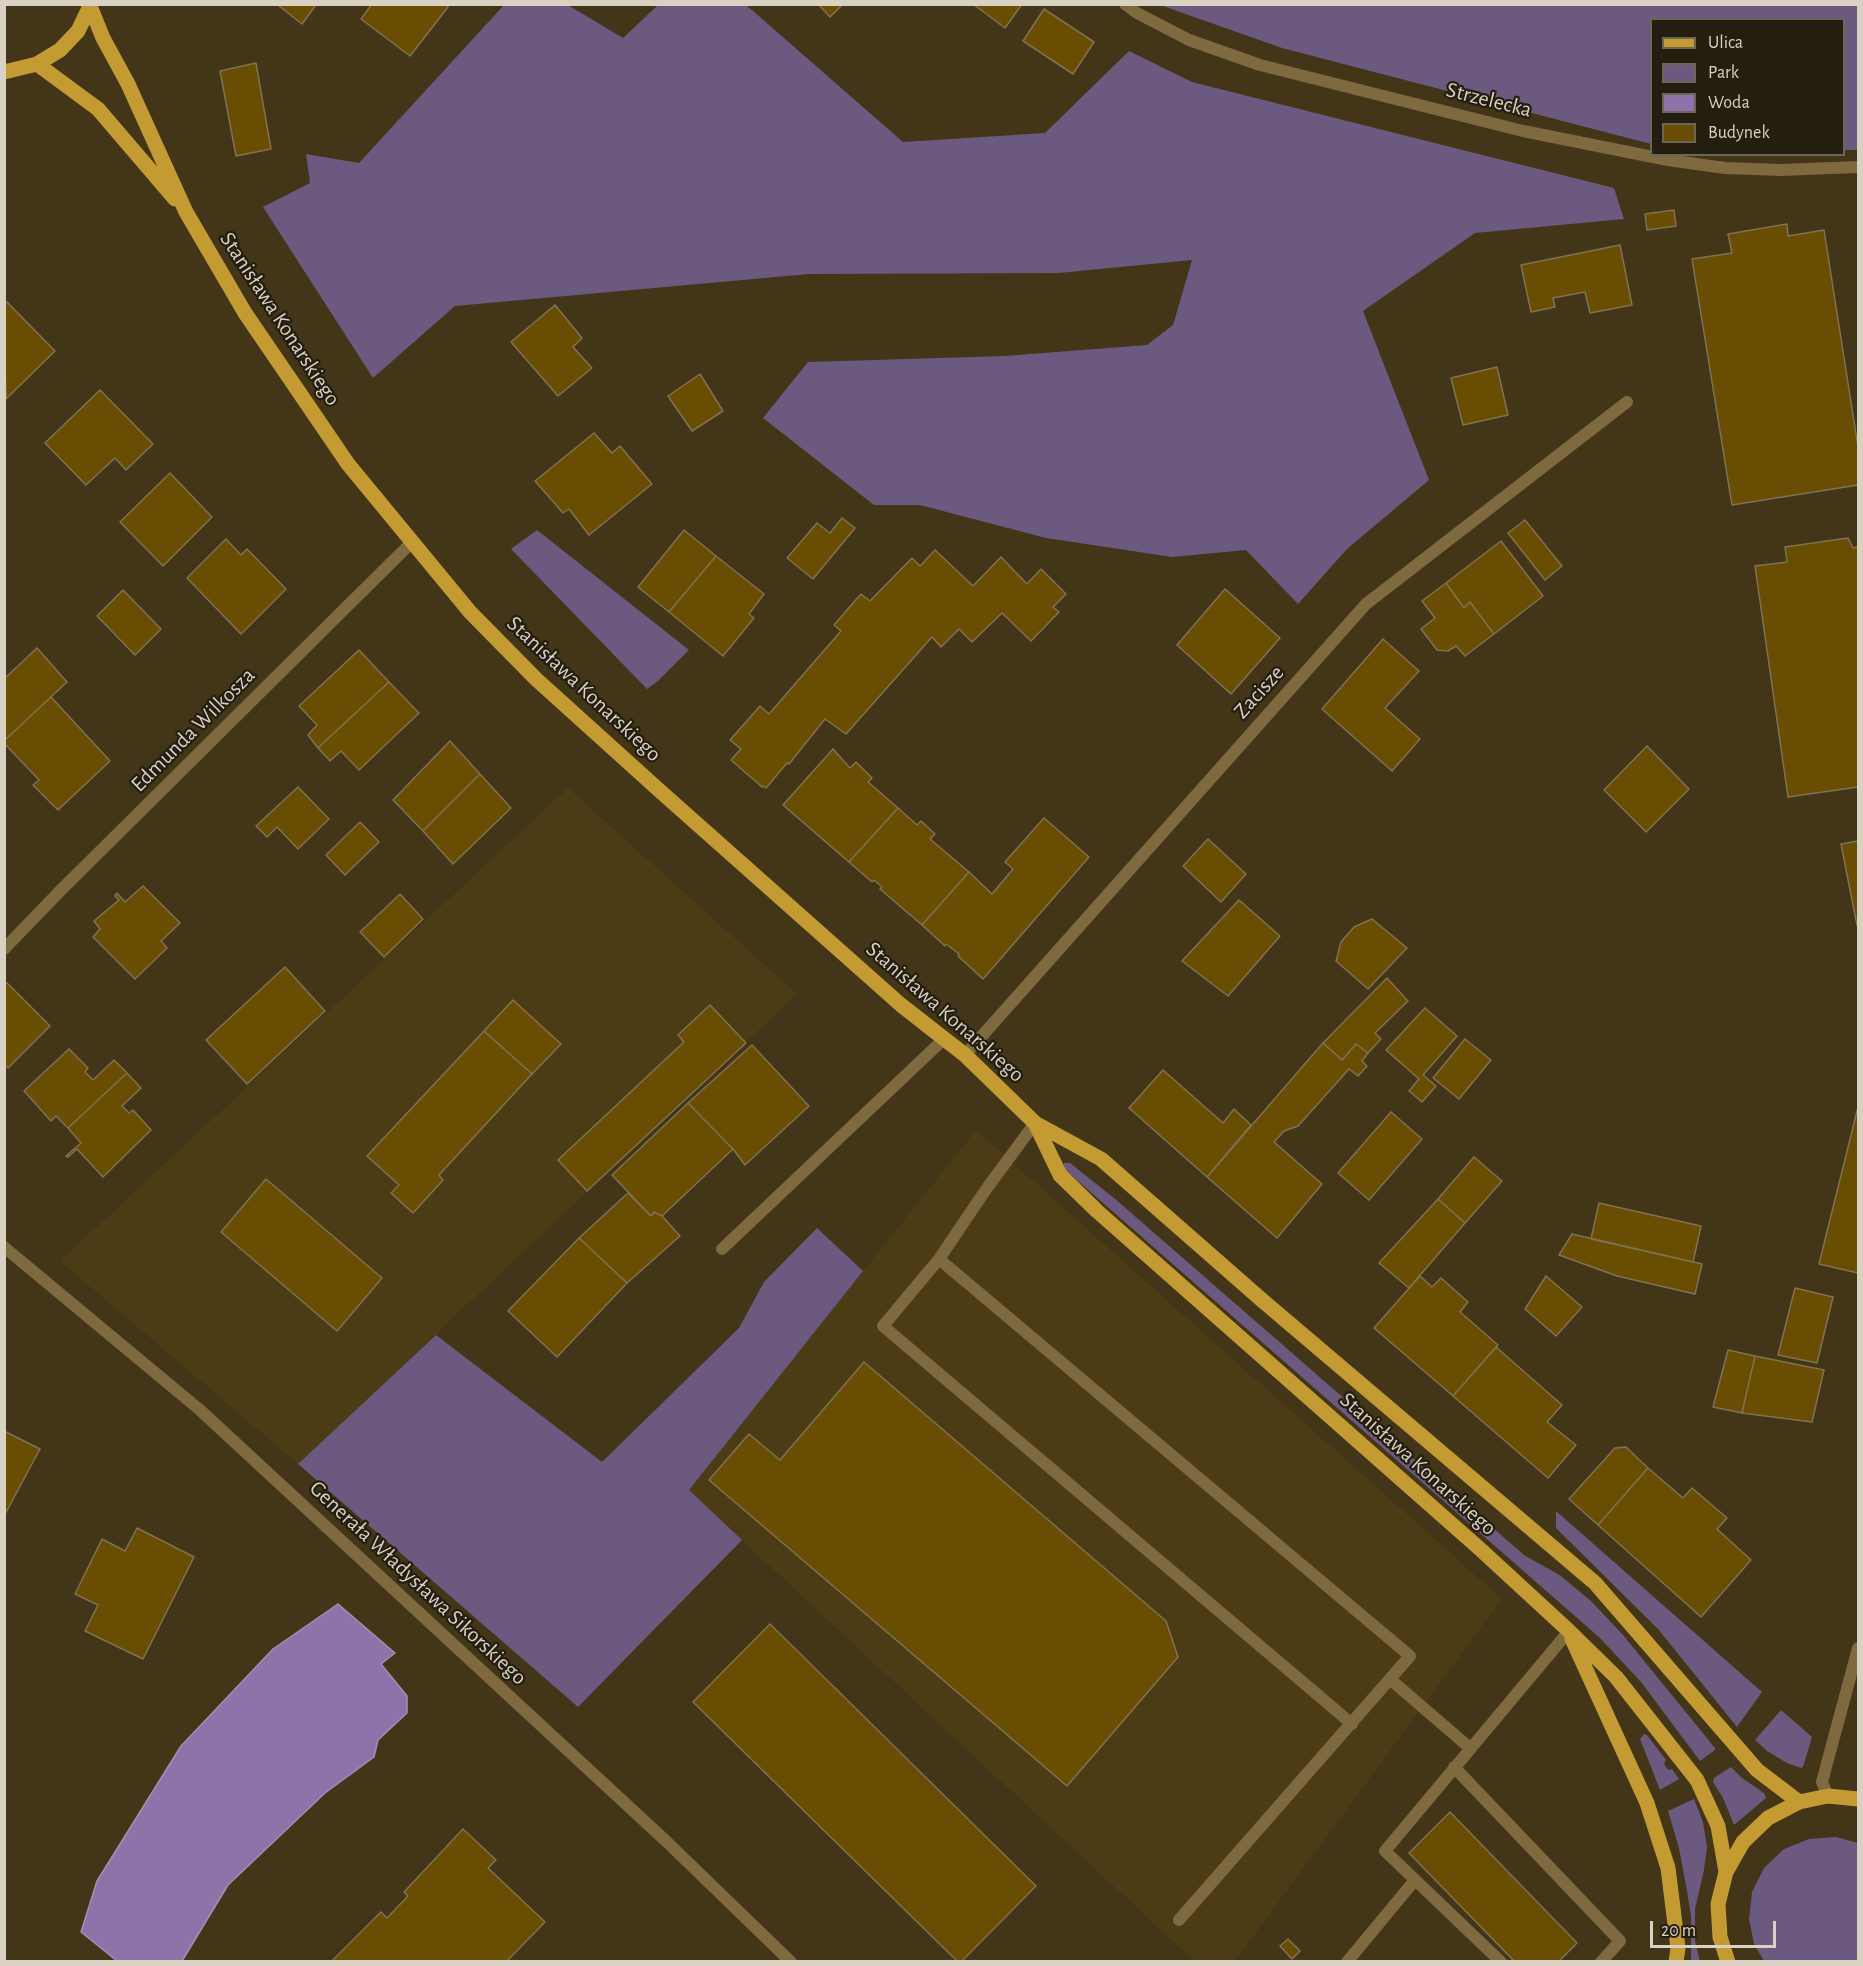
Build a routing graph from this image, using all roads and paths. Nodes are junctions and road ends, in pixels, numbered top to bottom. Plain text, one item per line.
1 (1125, 4) edge
2 (90, 5) edge
3 (37, 64) junction
4 (5, 72) edge
5 (1858, 167) edge
6 (186, 212) junction
7 (1627, 402) dead end
8 (412, 542) junction
9 (4, 949) edge
10 (945, 1038) junction
11 (965, 1055) junction
12 (1035, 1123) junction
13 (4, 1247) edge
14 (722, 1249) dead end
15 (939, 1259) junction
16 (1569, 1630) junction
17 (1858, 1648) edge
18 (1391, 1680) junction
19 (1352, 1724) junction
20 (1470, 1749) junction
21 (1454, 1767) junction
22 (1828, 1796) junction
23 (1858, 1798) edge
24 (1799, 1802) junction
25 (1726, 1872) junction
26 (1415, 1880) junction
27 (1179, 1920) dead end
28 (791, 1962) edge
29 (1347, 1962) edge
30 (1501, 1962) edge
31 (1601, 1962) edge
32 (1676, 1962) edge
33 (1728, 1962) edge

1 - 5 street, Strzelecka
2 - 3 main road, Stanisława Konarskiego
2 - 6 main road, Stanisława Konarskiego
3 - 4 main road, Stanisława Konarskiego
3 - 6 main road, Stanisława Konarskiego
6 - 8 main road, Stanisława Konarskiego
7 - 11 street, Zacisze
8 - 9 street, Edmunda Wilkosza
8 - 10 main road, Stanisława Konarskiego
10 - 11 main road, Stanisława Konarskiego
10 - 14 street
11 - 12 main road, Stanisława Konarskiego
12 - 15 street
12 - 16 main road, Stanisława Konarskiego
12 - 24 main road, Stanisława Konarskiego
13 - 28 street, Generała Władysława Sikorskiego
15 - 18 street
15 - 19 street
16 - 20 street
16 - 25 main road, Stanisława Konarskiego
16 - 32 main road
17 - 22 street
18 - 19 street
18 - 20 street
19 - 27 street
20 - 21 street
21 - 26 street
21 - 31 street
22 - 23 main road
22 - 24 main road
24 - 25 main road
25 - 33 main road
26 - 29 street
26 - 30 street

